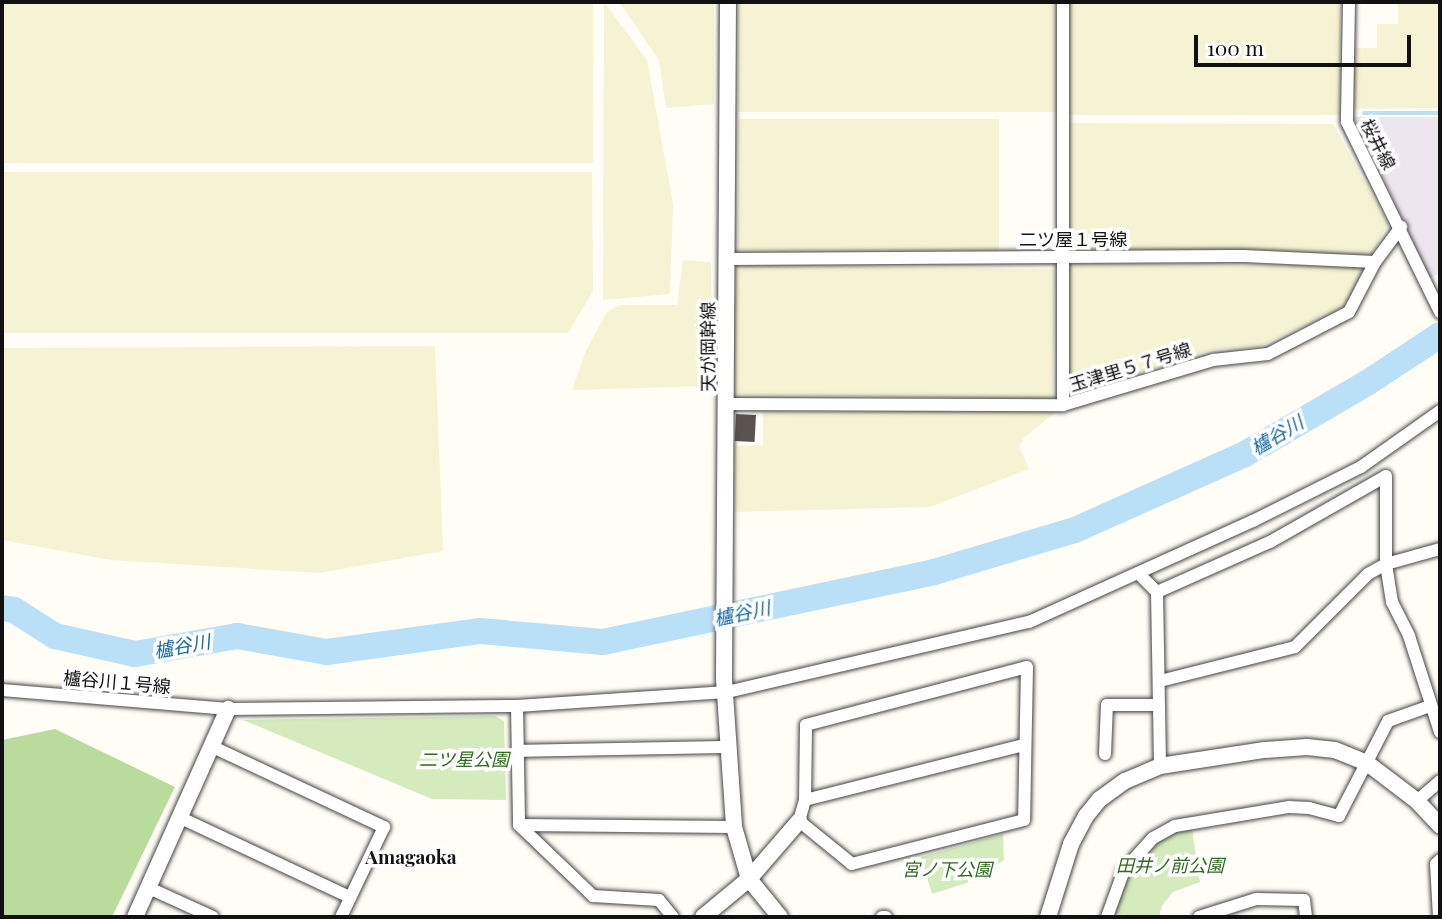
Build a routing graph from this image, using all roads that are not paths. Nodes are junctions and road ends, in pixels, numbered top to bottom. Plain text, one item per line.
1 (728, 2) edge
2 (1063, 2) edge
3 (1349, 2) edge
4 (1401, 227) junction
5 (1062, 257) junction
6 (727, 259) junction
7 (1375, 262) junction
8 (1440, 312) edge
9 (727, 404) junction
10 (1063, 405) junction
11 (1440, 411) edge
12 (1440, 549) edge
13 (1386, 564) junction
14 (1139, 575) junction
15 (1157, 592) junction
16 (1160, 681) junction
17 (726, 686) junction
18 (2, 690) edge
19 (1158, 705) junction
20 (517, 706) junction
21 (1430, 706) junction
22 (229, 709) junction
23 (1440, 732) edge
24 (1024, 745) junction
25 (213, 747) junction
26 (730, 747) junction
27 (517, 751) junction
28 (1105, 754) dead end
29 (1367, 764) junction
30 (1160, 766) junction
31 (1440, 781) edge
32 (805, 800) junction
33 (1417, 801) junction
34 (181, 818) junction
35 (799, 821) junction
36 (519, 825) junction
37 (1440, 826) edge
38 (734, 827) junction
39 (1440, 860) edge
40 (749, 879) junction
41 (149, 888) junction
42 (350, 897) junction
43 (135, 917) edge
44 (213, 917) edge
45 (341, 917) edge
46 (673, 917) edge
47 (703, 917) edge
48 (780, 917) edge
49 (1048, 917) edge
50 (1107, 917) edge
51 (1199, 917) edge
52 (1306, 917) edge
53 (1439, 917) edge

1 - 6 street, 天が岡幹線
2 - 5 street
3 - 4 street, 桜井線
4 - 7 street
4 - 8 street, 桜井線
5 - 6 street, 二ツ屋１号線
5 - 7 street, 二ツ屋１号線
5 - 10 street
6 - 9 street, 天が岡幹線
7 - 10 street, 玉津里５７号線
9 - 10 street, 玉津里５７号線
9 - 17 street, 天が岡幹線
11 - 14 street, 櫨谷川１号線
12 - 13 street
13 - 15 street
13 - 16 street
13 - 21 street
14 - 15 street
14 - 17 street, 櫨谷川１号線
15 - 16 street
16 - 19 street
17 - 20 street, 櫨谷川１号線
17 - 26 street, 天が岡幹線
18 - 22 street, 櫨谷川１号線
19 - 28 street
19 - 30 street
20 - 22 street, 櫨谷川１号線
20 - 27 street
21 - 23 street
21 - 29 street
22 - 25 street
24 - 32 street
24 - 32 street
24 - 35 street
25 - 34 street
25 - 42 street
26 - 27 street
26 - 38 street, 天が岡幹線
27 - 36 street
29 - 30 street
29 - 33 street
29 - 50 street
30 - 49 street
31 - 33 street
32 - 35 street
33 - 37 street
34 - 41 street
34 - 42 street
35 - 40 street
36 - 38 street
36 - 46 street
38 - 40 street, 天が岡幹線
39 - 53 street
40 - 47 street
40 - 48 street
41 - 43 street
41 - 44 street
42 - 45 street
51 - 52 street

